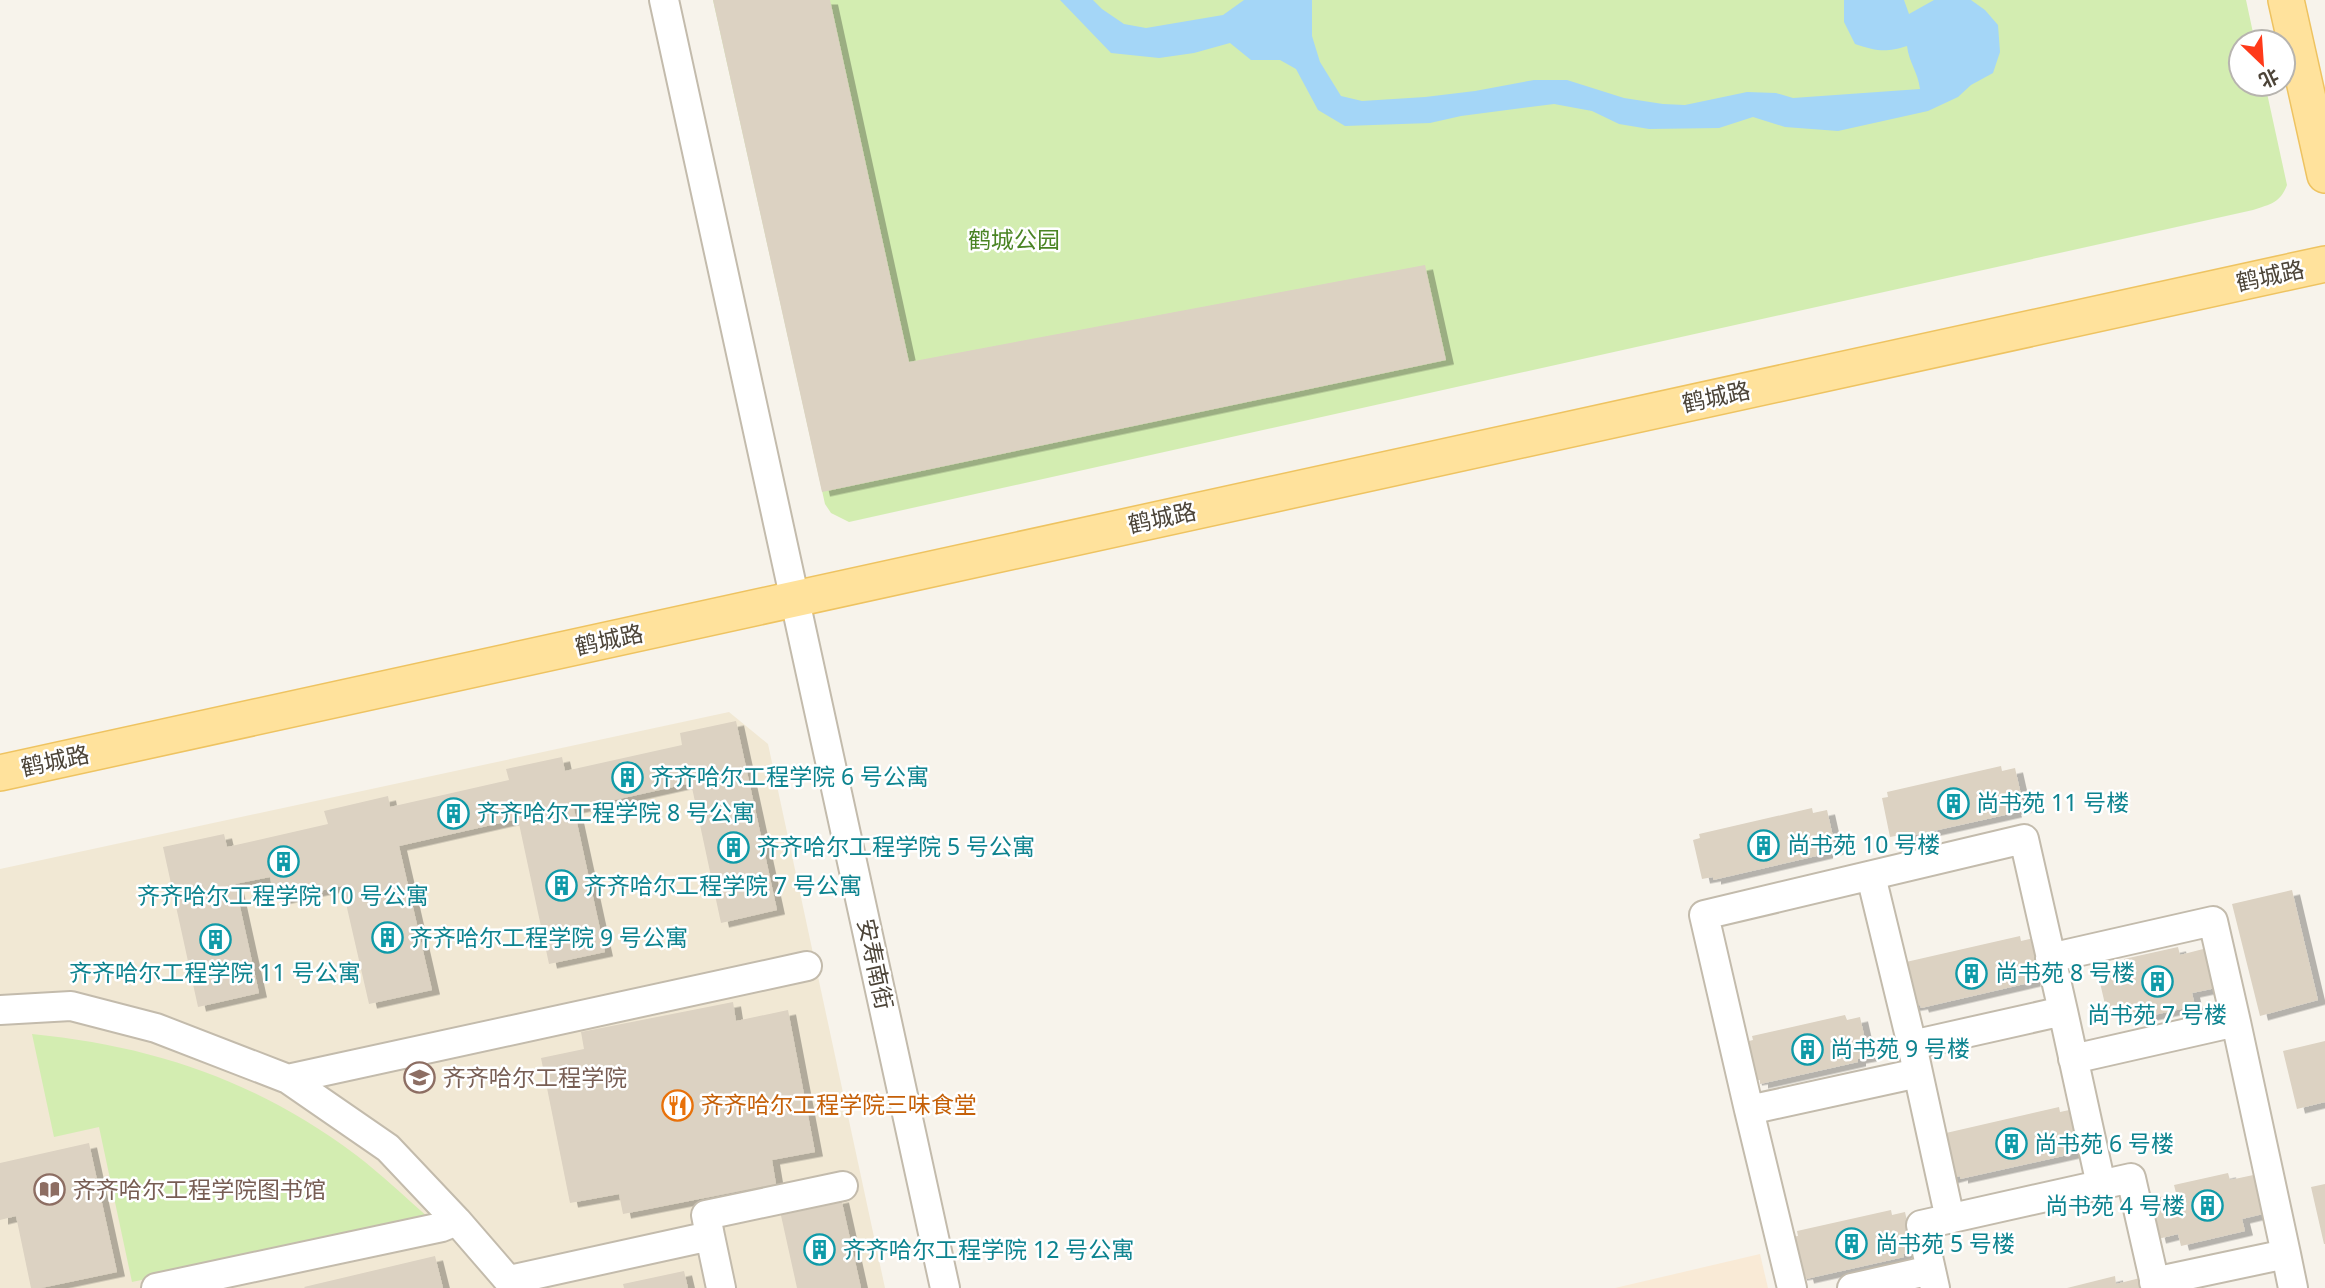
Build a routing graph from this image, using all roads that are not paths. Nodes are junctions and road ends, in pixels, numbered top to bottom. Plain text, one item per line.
1 (664, 0) edge
2 (2286, 0) edge
3 (2325, 175) edge
4 (2325, 264) edge
5 (795, 599) junction
6 (0, 773) edge
7 (1871, 876) junction
8 (2050, 958) junction
9 (807, 966) dead end
10 (0, 1010) edge
11 (2063, 1011) junction
12 (2236, 1023) junction
13 (1912, 1045) junction
14 (2073, 1059) junction
15 (1918, 1073) junction
16 (288, 1079) junction
17 (1749, 1110) junction
18 (2101, 1185) junction
19 (843, 1186) dead end
20 (1950, 1219) junction
21 (457, 1221) junction
22 (710, 1236) junction
23 (2286, 1254) junction
24 (1933, 1279) edge
25 (197, 1284) edge
26 (512, 1284) edge
27 (2155, 1285) edge
28 (156, 1288) edge
29 (721, 1288) edge
30 (945, 1288) edge
31 (1792, 1288) edge
32 (1852, 1288) edge
33 (2293, 1288) edge

1 - 5 street, 安寿南街
2 - 3 main road
4 - 5 main road, 鹤城路
5 - 6 main road, 鹤城路
5 - 30 street, 安寿南街
7 - 8 street
7 - 13 street
7 - 17 street
8 - 11 street
8 - 12 street
9 - 16 street
10 - 16 street
11 - 13 street
11 - 14 street
12 - 14 street
12 - 23 street
13 - 15 street
14 - 18 street
15 - 17 street
15 - 20 street
16 - 21 street
17 - 31 street
18 - 20 street
18 - 27 street
19 - 22 street
20 - 24 street
21 - 25 street
21 - 26 street
22 - 26 street
22 - 29 street
23 - 27 street
23 - 33 street
24 - 32 street
25 - 28 street

